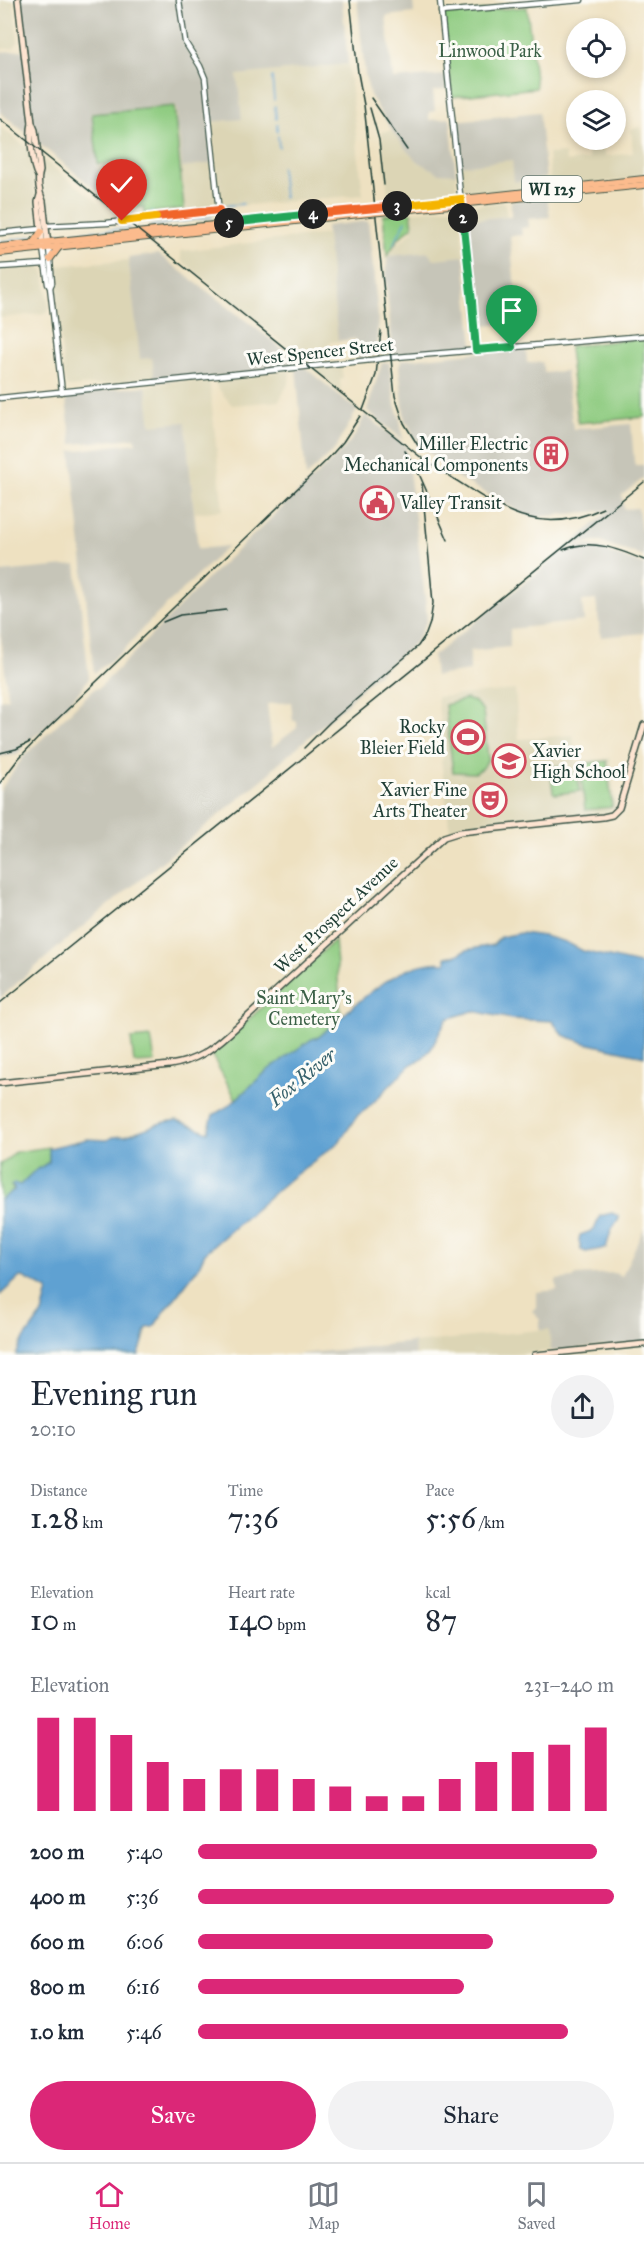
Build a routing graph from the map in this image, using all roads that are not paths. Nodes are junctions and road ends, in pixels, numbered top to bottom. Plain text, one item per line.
1 (18, 0) edge
2 (179, 0) edge
3 (440, 0) edge
4 (581, 0) edge
5 (441, 12) junction
6 (644, 179) edge
7 (644, 185) edge
8 (495, 195) junction
9 (461, 201) junction
10 (487, 201) junction
11 (219, 210) junction
12 (220, 227) junction
13 (43, 229) junction
14 (0, 233) edge
15 (33, 244) junction
16 (46, 245) junction
17 (58, 246) junction
18 (0, 247) edge
19 (0, 253) edge
20 (47, 262) junction
21 (0, 267) edge
22 (644, 336) edge
23 (476, 350) junction
24 (62, 392) junction
25 (0, 398) edge
26 (644, 725) edge
27 (0, 1083) edge
28 (644, 1344) edge
29 (536, 1355) edge

1 - 13 main road
2 - 11 street
3 - 5 street
4 - 5 street
5 - 9 street
6 - 8 main road, WI 125
7 - 10 main road, WI 125
8 - 9 main road, WI 125
8 - 10 main road
9 - 10 main road, WI 125
9 - 12 main road, WI 125, bridge
9 - 23 street
11 - 12 street
11 - 13 street
12 - 16 main road, WI 125
12 - 17 main road, WI 125
13 - 14 street
13 - 15 main road
13 - 16 main road
15 - 16 main road, WI 125
15 - 18 main road, WI 125
16 - 17 main road, WI 125
16 - 19 main road, WI 125
16 - 20 street
17 - 20 main road
20 - 21 street
20 - 24 street
22 - 23 street, West Spencer Street
23 - 24 street, West Spencer Street, bridge
24 - 25 street, West Spencer Street
26 - 27 main road, West Prospect Avenue
28 - 29 main road

